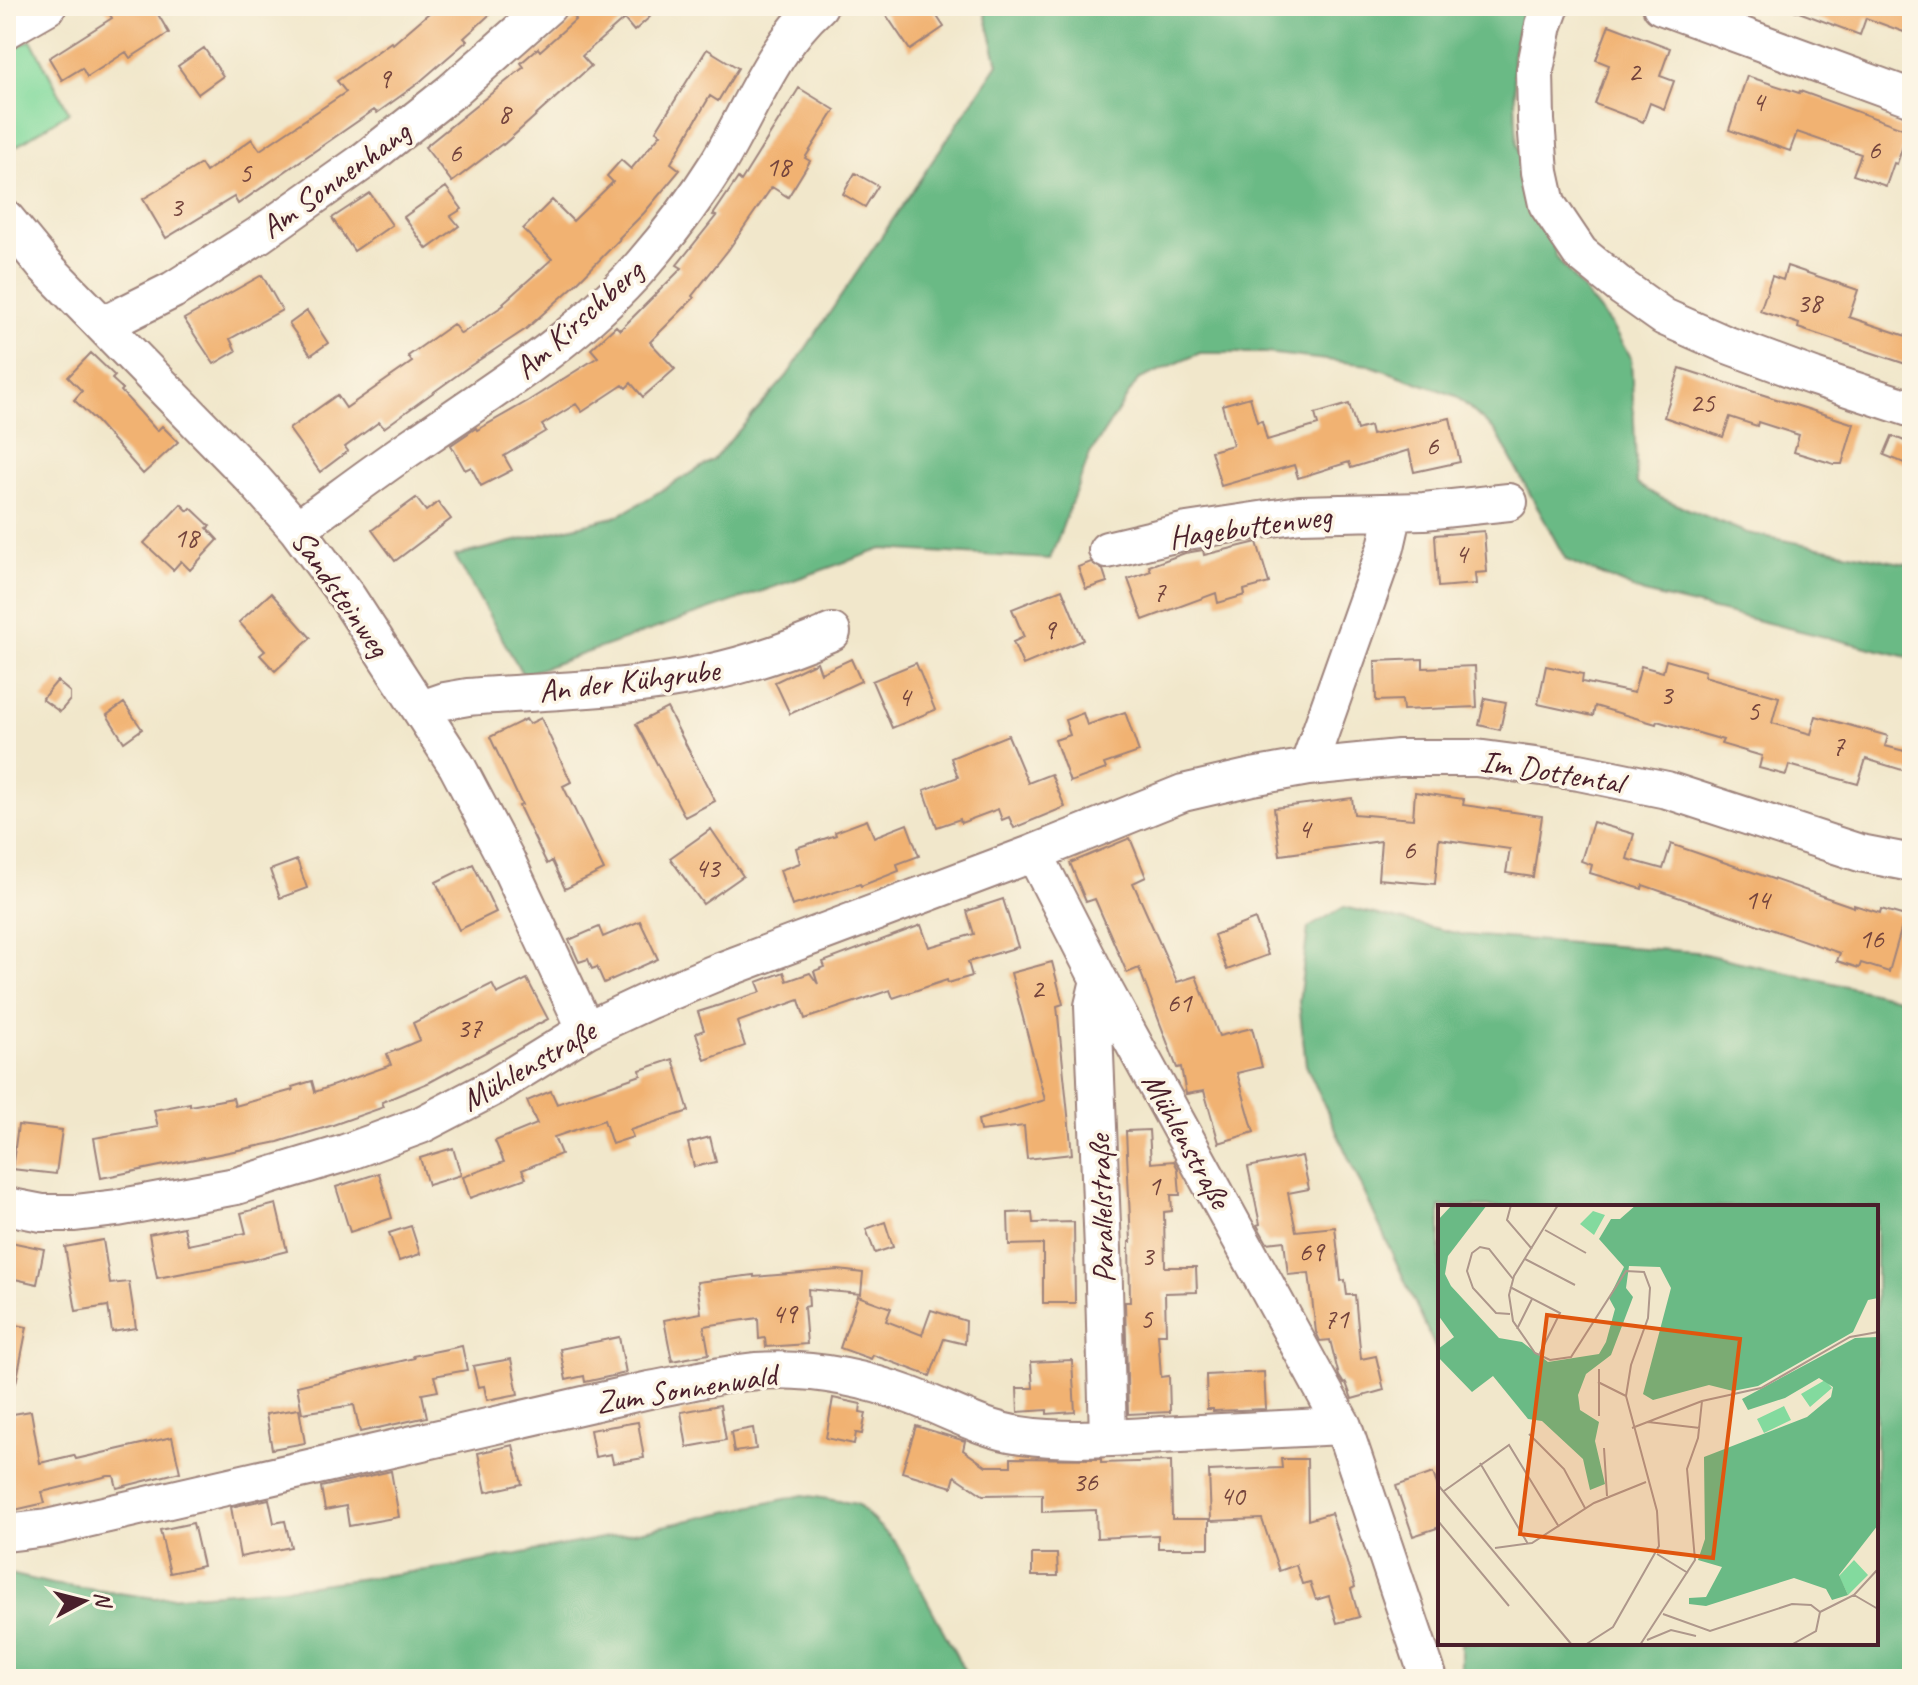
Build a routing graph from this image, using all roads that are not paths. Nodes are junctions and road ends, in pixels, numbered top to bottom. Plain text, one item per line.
1 (48, 6) edge
2 (548, 6) edge
3 (819, 6) edge
4 (1551, 6) edge
5 (1661, 6) edge
6 (6, 30) edge
7 (1912, 98) edge
8 (6, 219) edge
9 (103, 325) junction
10 (1912, 409) edge
11 (1509, 502) dead end
12 (1394, 512) junction
13 (297, 529) junction
14 (1107, 550) dead end
15 (832, 632) dead end
16 (422, 709) junction
17 (1308, 767) junction
18 (1183, 793) joint
19 (1034, 853) junction
20 (1912, 863) edge
21 (1099, 980) junction
22 (586, 1030) junction
23 (6, 1206) edge
24 (1343, 1426) junction
25 (1108, 1438) junction
26 (6, 1533) edge
27 (1426, 1677) edge

1 - 6 street
2 - 9 street, Am Sonnenhang
3 - 13 street, Am Kirschberg
4 - 10 street
5 - 7 street
8 - 9 street, Sandsteinweg
9 - 13 street, Sandsteinweg
11 - 12 street, Hagebuttenweg
12 - 14 street, Hagebuttenweg
12 - 17 street
13 - 16 street, Sandsteinweg
15 - 16 street, An der Kühgrube
16 - 22 street, Sandsteinweg
17 - 18 street, Im Dottental
17 - 20 street, Im Dottental
18 - 19 street, Mühlenstraße
19 - 21 street, Mühlenstraße
19 - 22 street, Mühlenstraße
21 - 24 street, Mühlenstraße
21 - 25 street, Parallelstraße
22 - 23 street, Mühlenstraße
24 - 25 street, Zum Sonnenwald
24 - 27 street
25 - 26 street, Zum Sonnenwald

